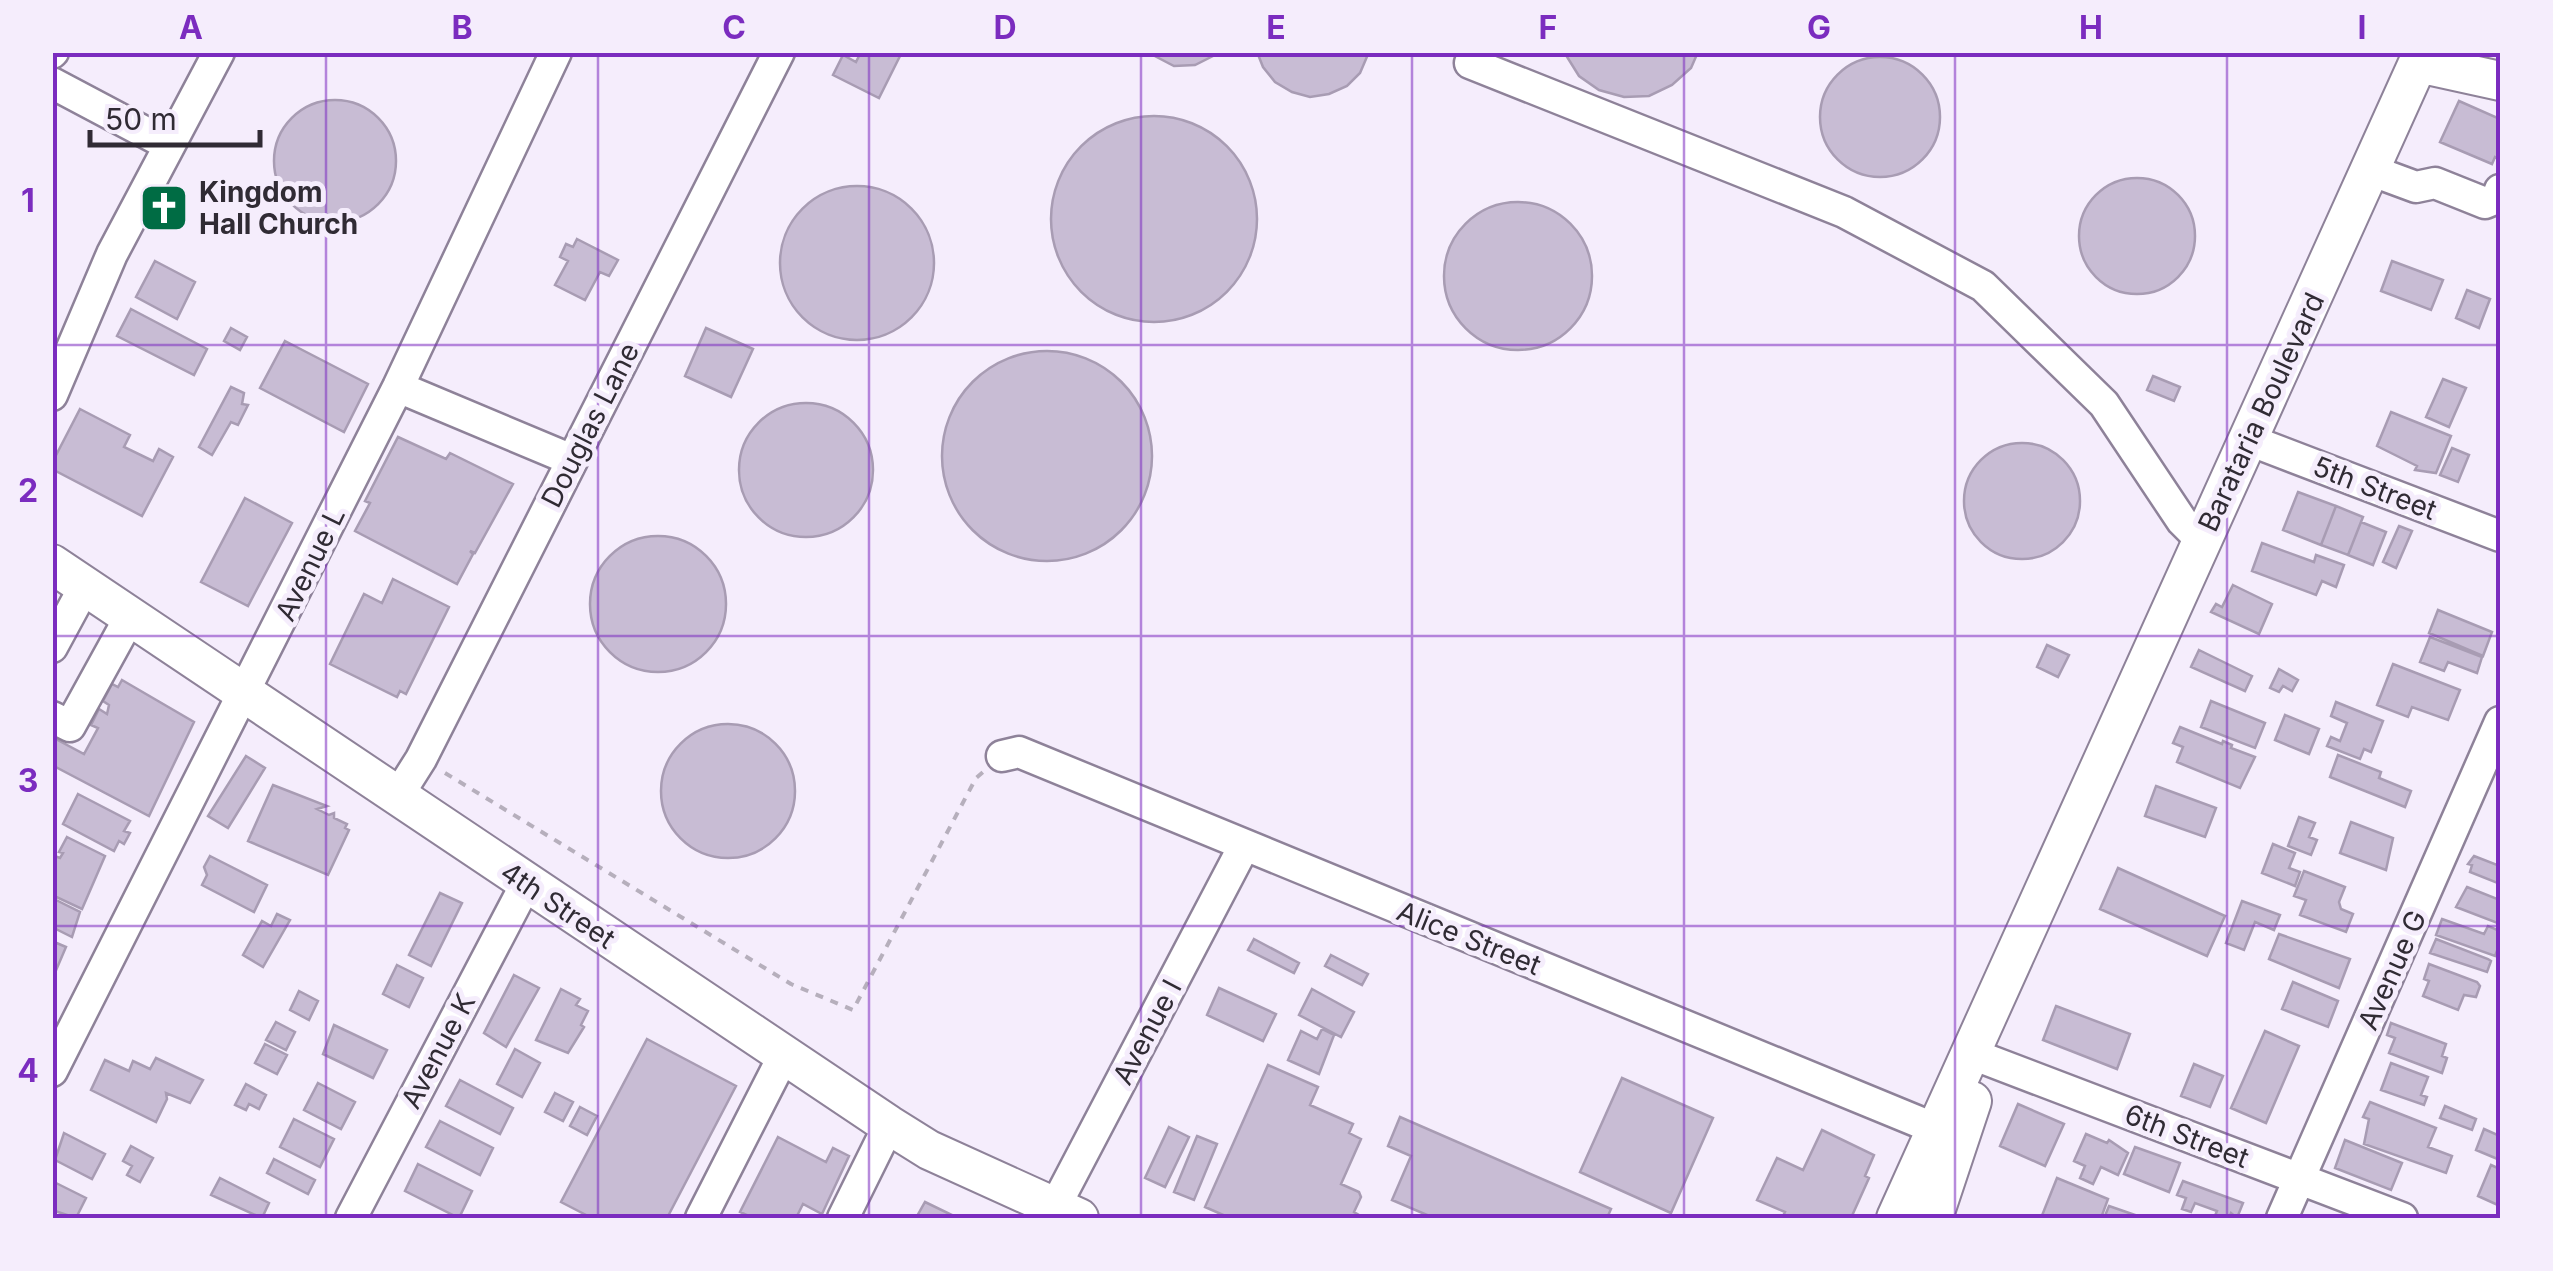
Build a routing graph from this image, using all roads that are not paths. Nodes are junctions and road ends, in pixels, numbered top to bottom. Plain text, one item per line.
1 (218, 52) edge
2 (556, 52) edge
3 (779, 52) edge
4 (2421, 58) edge
5 (1470, 63) dead end
6 (2500, 80) edge
7 (52, 83) edge
8 (169, 145) junction
9 (2370, 170) junction
10 (2500, 190) edge
11 (398, 387) junction
12 (52, 395) edge
13 (2249, 440) junction
14 (572, 460) junction
15 (2500, 536) edge
16 (2202, 541) junction
17 (52, 564) edge
18 (85, 586) junction
19 (130, 617) junction
20 (52, 647) edge
21 (245, 694) junction
22 (52, 717) edge
23 (2500, 722) edge
24 (1002, 756) road end
25 (397, 797) junction
26 (1244, 846) junction
27 (526, 884) junction
28 (784, 1057) junction
29 (1980, 1058) junction
30 (52, 1071) edge
31 (889, 1126) junction
32 (1936, 1129) junction
33 (2300, 1179) junction
34 (1061, 1215) edge
35 (351, 1218) edge
36 (701, 1218) edge
37 (843, 1218) edge
38 (1896, 1218) edge
39 (1933, 1218) edge
40 (2282, 1218) edge
41 (2402, 1218) edge

1 - 8 street
2 - 11 street, Avenue L
3 - 14 street, Douglas Lane
4 - 6 main road
4 - 9 main road, Barataria Boulevard
5 - 16 street
7 - 8 street
8 - 12 street
9 - 10 street
9 - 13 main road, Barataria Boulevard
11 - 14 street
11 - 21 street, Avenue L
13 - 15 street, 5th Street
13 - 16 main road, Barataria Boulevard
14 - 25 street, Douglas Lane
16 - 29 main road, Barataria Boulevard
17 - 18 main road, 4th Street
18 - 19 main road, 4th Street
18 - 20 street
19 - 21 main road, 4th Street
19 - 22 street
21 - 25 main road, 4th Street
21 - 30 street, Avenue L
23 - 33 street, Avenue G
24 - 26 street, Alice Street
25 - 27 main road, 4th Street
26 - 32 street, Alice Street
26 - 34 street, Avenue I
27 - 28 main road, 4th Street
27 - 35 street, Avenue K
28 - 31 main road, 4th Street
28 - 36 street
29 - 32 main road, Barataria Boulevard
29 - 33 street, 6th Street
29 - 39 main road, Barataria Boulevard
31 - 34 main road, 4th Street
31 - 37 street
32 - 38 main road, Barataria Boulevard
33 - 40 street, Avenue G
33 - 41 street, 6th Street

